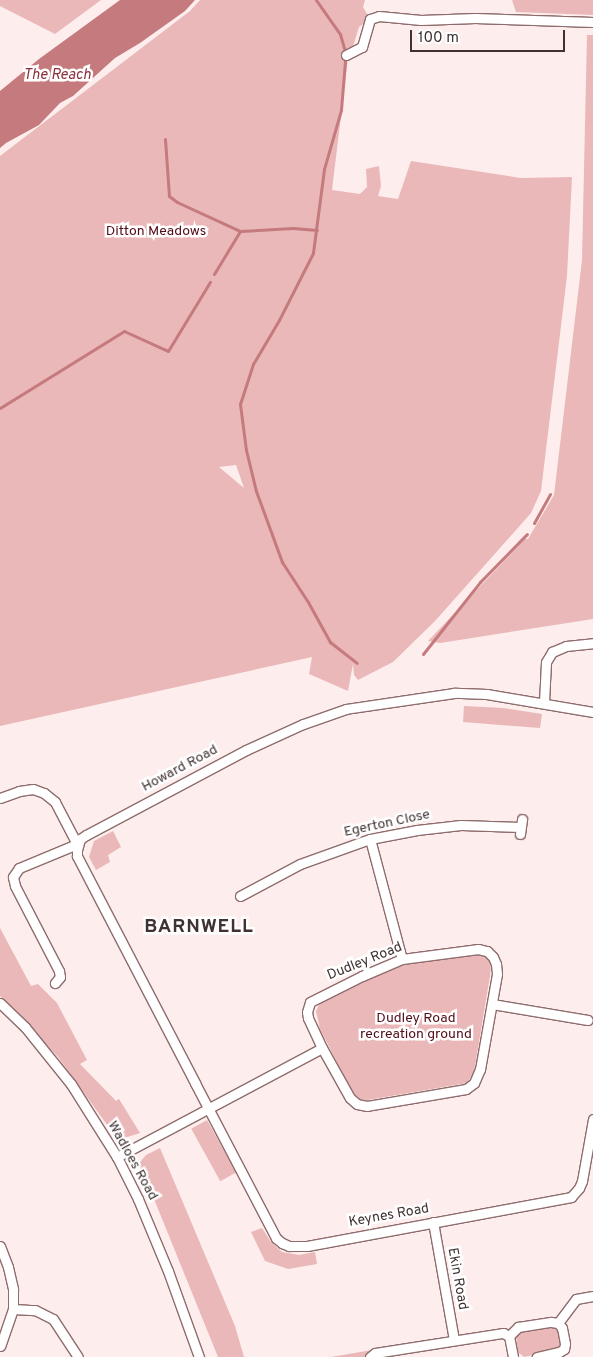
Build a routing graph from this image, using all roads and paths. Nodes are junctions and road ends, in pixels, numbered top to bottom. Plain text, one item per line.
1 (593, 22) edge
2 (346, 55) dead end
3 (593, 643) edge
4 (544, 702) junction
5 (593, 712) edge
6 (0, 798) edge
7 (521, 827) dead end
8 (370, 839) junction
9 (77, 844) junction
10 (240, 896) dead end
11 (402, 959) junction
12 (55, 983) dead end
13 (0, 1002) edge
14 (492, 1004) junction
15 (588, 1020) dead end
16 (322, 1048) junction
17 (209, 1109) junction
18 (593, 1119) edge
19 (117, 1157) junction
20 (433, 1222) junction
21 (0, 1246) edge
22 (593, 1296) edge
23 (13, 1310) junction
24 (558, 1323) junction
25 (509, 1336) junction
26 (454, 1340) junction
27 (0, 1346) edge
28 (78, 1357) edge
29 (199, 1357) edge
30 (370, 1357) edge
31 (513, 1357) edge
32 (537, 1357) edge

1 - 2 street
3 - 4 street
4 - 5 street, Howard Road
4 - 9 street, Howard Road
6 - 9 street
7 - 8 street, Egerton Close
8 - 10 street, Egerton Close
8 - 11 street
9 - 12 street, Howard Road
9 - 17 street
11 - 14 street, Dudley Road
11 - 16 street, Dudley Road
13 - 19 street, Wadloes Road
14 - 15 street
14 - 16 street, Dudley Road
16 - 17 street
17 - 19 street
17 - 20 street, Keynes Road
18 - 20 street, Keynes Road
19 - 29 street, Wadloes Road
20 - 26 street, Ekin Road
21 - 23 street
22 - 24 street
23 - 27 street
23 - 28 street
24 - 25 street
24 - 32 street
25 - 26 street
25 - 31 street
26 - 30 street

